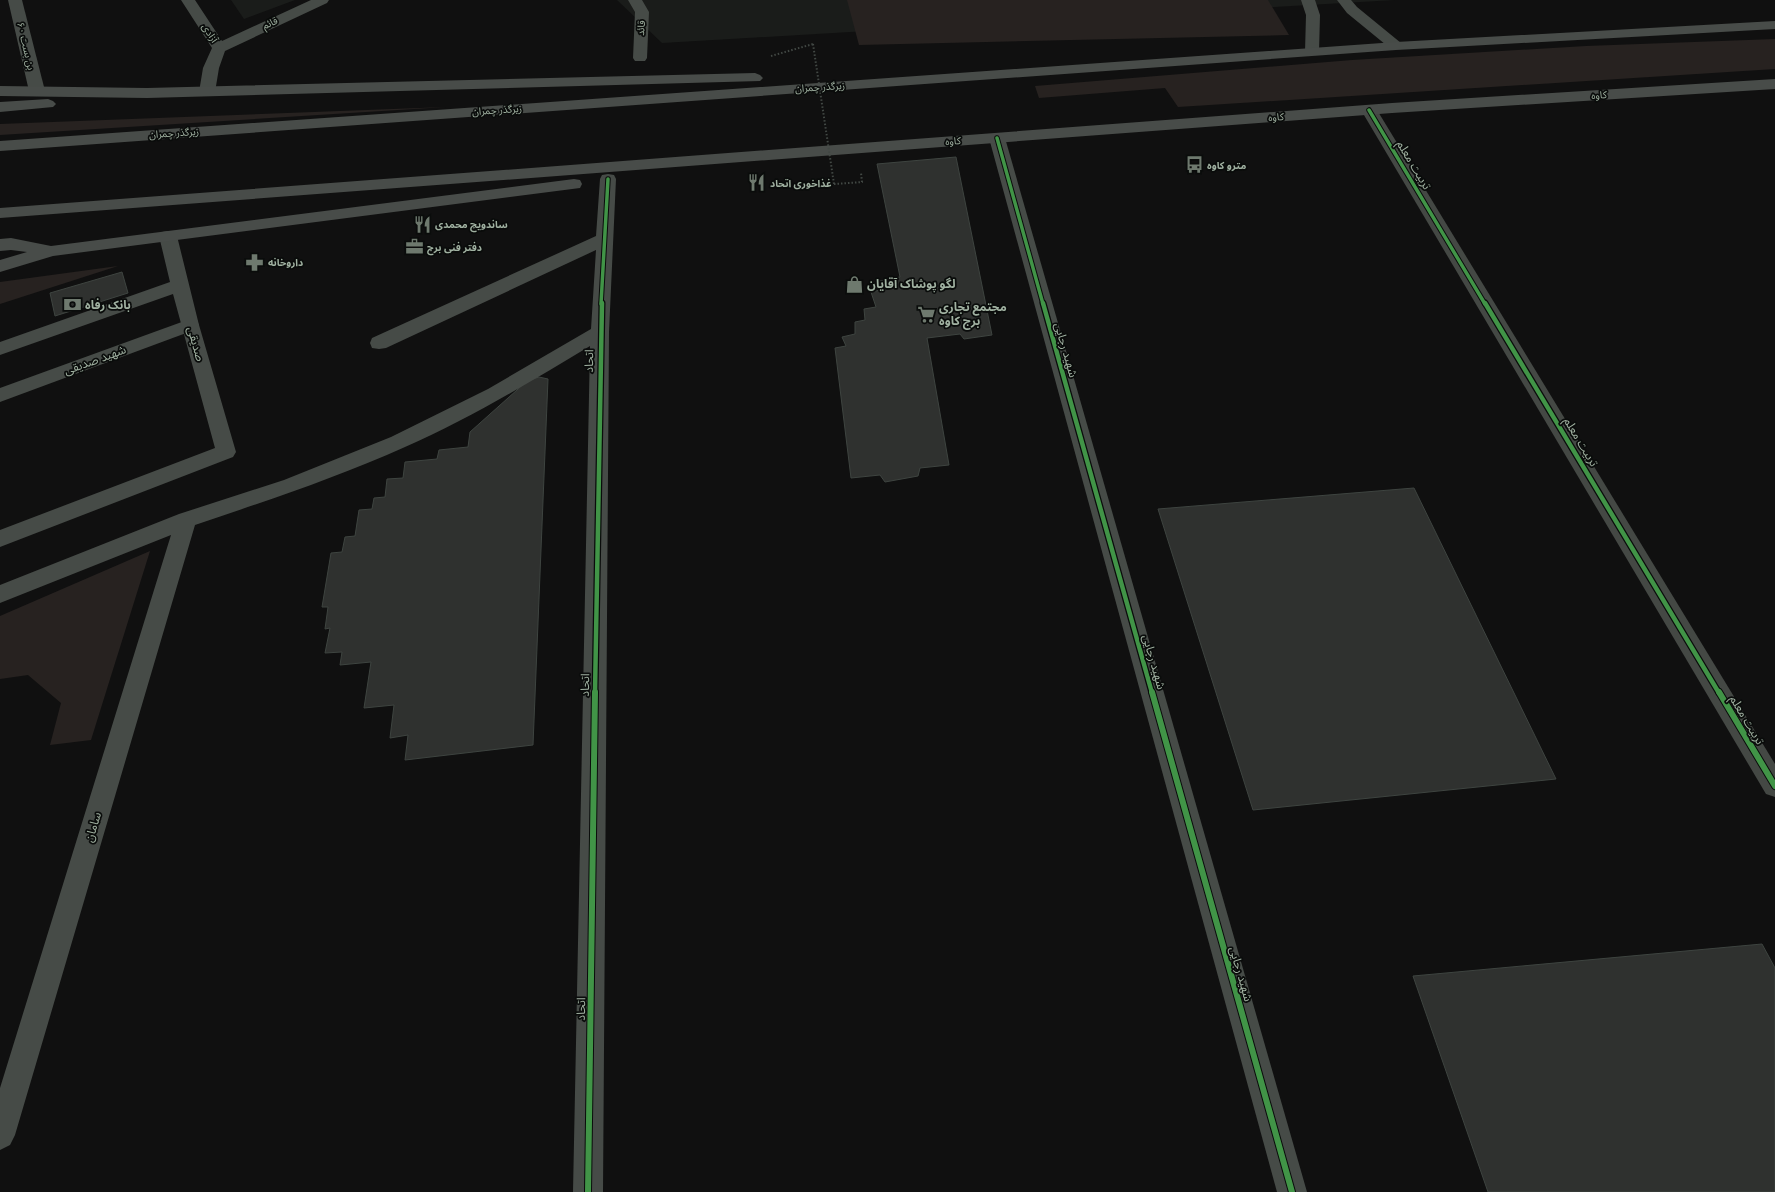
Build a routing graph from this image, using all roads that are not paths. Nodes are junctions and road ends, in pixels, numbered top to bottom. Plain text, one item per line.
1 (15, 0) edge
2 (188, 0) edge
3 (322, 0) edge
4 (635, 0) edge
5 (1308, 0) edge
6 (1344, 0) edge
7 (1775, 25) edge
8 (1396, 46) junction
9 (219, 48) junction
10 (1312, 52) junction
11 (640, 58) dead end
12 (995, 75) junction
13 (1775, 84) edge
14 (0, 91) edge
15 (37, 91) junction
16 (207, 92) junction
17 (0, 107) edge
18 (1369, 110) junction
19 (997, 138) junction
20 (0, 146) edge
21 (777, 154) junction
22 (608, 179) junction
23 (0, 213) edge
24 (168, 236) junction
25 (606, 238) junction
26 (0, 245) edge
27 (52, 251) junction
28 (0, 266) edge
29 (180, 285) junction
30 (190, 325) junction
31 (600, 332) junction
32 (379, 342) dead end
33 (0, 349) edge
34 (0, 395) edge
35 (186, 520) junction
36 (0, 539) edge
37 (0, 594) edge
38 (1775, 786) edge
39 (0, 1135) edge
40 (588, 1192) edge
41 (1292, 1192) edge

1 - 15 street, بن بست ۶۰
2 - 9 street, آزادی
3 - 9 street, قائم
4 - 11 street, قائد
5 - 10 street
6 - 8 street
7 - 8 main road
8 - 10 main road
9 - 16 street, آزادی
10 - 12 main road
12 - 16 main road
12 - 20 main road, زیرگذر چمران
13 - 18 main road, کاوه
14 - 15 main road
15 - 16 main road
16 - 17 main road
18 - 19 main road, کاوه
18 - 38 street, تربیت معلم
19 - 21 main road, کاوه
19 - 41 street, شهید رجایی
21 - 22 main road
21 - 23 main road
22 - 24 main road
22 - 25 street, اتحاد
24 - 27 main road
24 - 29 street, صدیقی
25 - 31 street, اتحاد
25 - 32 street
26 - 27 main road
27 - 28 main road
29 - 30 street, صدیقی
29 - 33 street
30 - 34 street, شهید صدیقی
30 - 36 street, صدیقی
31 - 35 street
31 - 40 street, اتحاد
35 - 37 street
35 - 39 street, سامان

